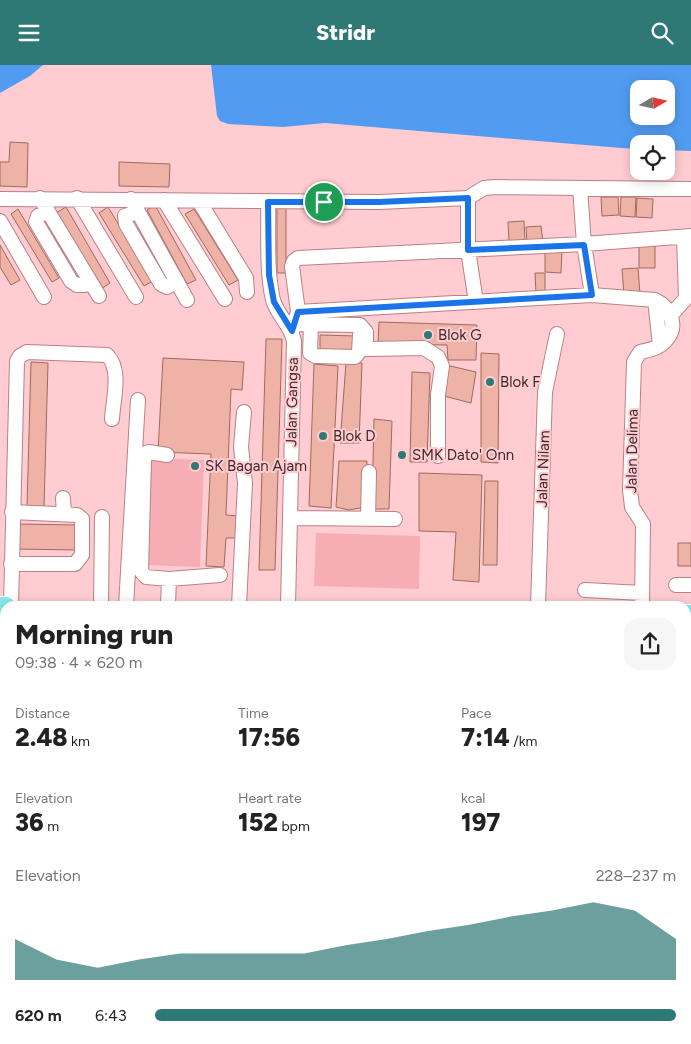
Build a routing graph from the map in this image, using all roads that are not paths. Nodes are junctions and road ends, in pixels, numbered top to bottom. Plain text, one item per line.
1 (580, 188) junction
2 (691, 189) edge
3 (40, 198) junction
4 (78, 198) junction
5 (468, 198) junction
6 (0, 199) edge
7 (131, 199) junction
8 (164, 200) junction
9 (199, 201) junction
10 (268, 202) junction
11 (0, 221) edge
12 (687, 237) edge
13 (584, 245) junction
14 (468, 250) junction
15 (247, 292) dead end
16 (592, 295) junction
17 (99, 296) dead end
18 (44, 297) dead end
19 (136, 297) dead end
20 (225, 299) dead end
21 (188, 300) dead end
22 (656, 300) junction
23 (476, 301) junction
24 (671, 315) junction
25 (294, 322) junction
26 (310, 325) junction
27 (360, 325) junction
28 (557, 334) dead end
29 (663, 343) junction
30 (138, 400) dead end
31 (244, 412) dead end
32 (112, 419) dead end
33 (167, 455) dead end
34 (438, 456) dead end
35 (369, 472) dead end
36 (63, 498) dead end
37 (12, 512) junction
38 (64, 514) junction
39 (102, 517) dead end
40 (290, 518) junction
41 (368, 519) junction
42 (395, 519) dead end
43 (11, 564) junction
44 (220, 575) dead end
45 (169, 579) junction
46 (676, 585) dead end
47 (691, 585) edge
48 (585, 590) dead end
49 (642, 599) edge
50 (11, 601) edge
51 (101, 601) edge
52 (126, 601) edge
53 (168, 601) edge
54 (239, 601) edge
55 (288, 601) edge
56 (538, 601) edge

1 - 2 street
1 - 5 street
1 - 13 street
3 - 4 street
3 - 6 street
3 - 17 street
4 - 7 street
4 - 19 street
5 - 10 street
5 - 14 street
7 - 8 street
7 - 21 street
8 - 9 street
8 - 20 street
9 - 10 street
9 - 15 street
10 - 25 street, Jalan Gangsa
11 - 18 street
12 - 13 street
12 - 24 street
13 - 14 street
13 - 16 street
14 - 23 street
14 - 25 street
16 - 22 street
16 - 23 street
22 - 24 street
22 - 29 street
23 - 25 street
24 - 29 street
25 - 26 street
25 - 40 street, Jalan Gangsa
26 - 27 street
26 - 27 street
27 - 34 street
28 - 56 street, Jalan Nilam
29 - 49 street, Jalan Delima
30 - 52 street
31 - 54 street
32 - 37 street
33 - 45 street
35 - 41 street
36 - 38 street
37 - 38 street
37 - 43 street
38 - 43 street
39 - 51 street
40 - 41 street
40 - 55 street, Jalan Gangsa
41 - 42 street
43 - 50 street
44 - 45 street
45 - 53 street
46 - 47 street
48 - 49 street

